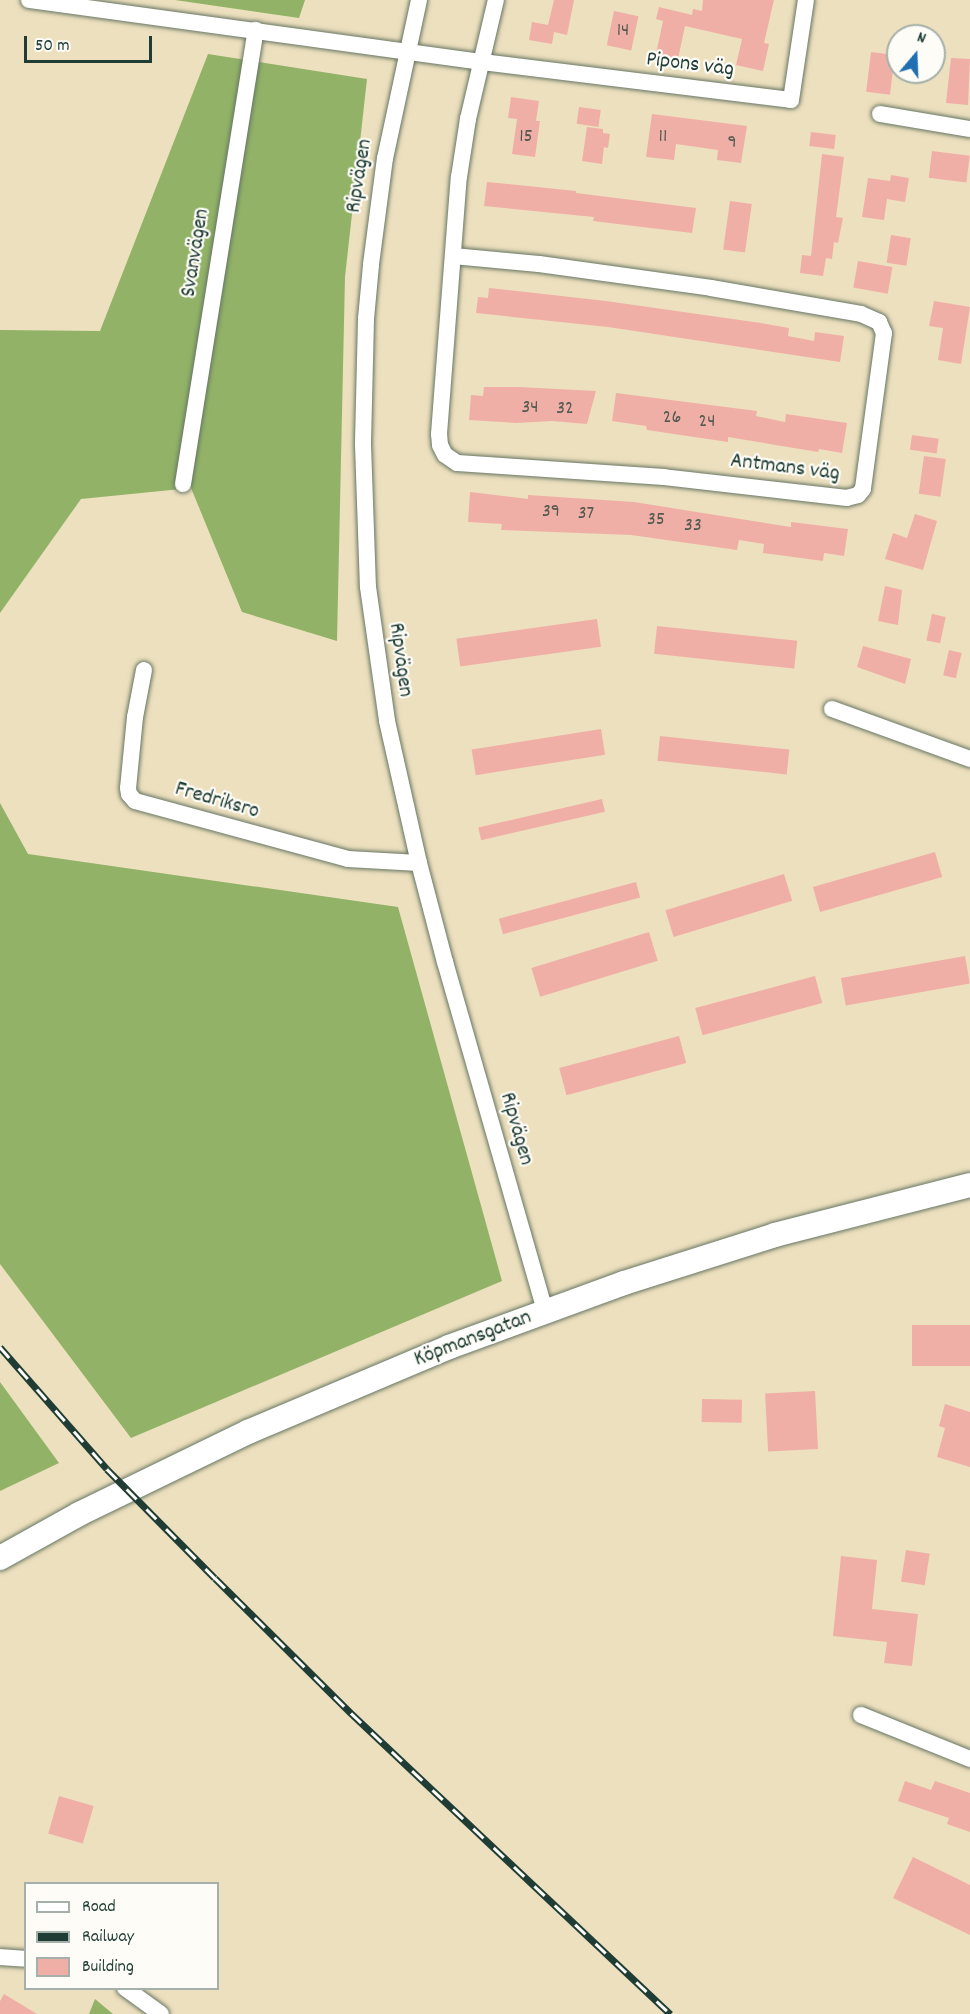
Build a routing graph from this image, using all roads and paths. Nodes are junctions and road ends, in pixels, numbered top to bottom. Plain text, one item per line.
1 (29, 0) edge
2 (419, 0) edge
3 (496, 0) edge
4 (806, 0) edge
5 (256, 30) junction
6 (406, 51) junction
7 (482, 62) junction
8 (880, 114) dead end
9 (970, 129) edge
10 (453, 256) junction
11 (183, 484) dead end
12 (144, 670) dead end
13 (831, 709) dead end
14 (970, 759) edge
15 (419, 863) junction
16 (970, 1185) edge
17 (545, 1311) junction
18 (0, 1558) edge
19 (861, 1715) dead end
20 (970, 1759) edge
21 (0, 1957) edge
22 (24, 1959) edge
23 (126, 1990) edge
24 (161, 2014) edge

1 - 5 street, Pipons väg
2 - 6 street, Ripvägen
3 - 7 street
4 - 7 street, Pipons väg
5 - 6 street, Pipons väg
5 - 11 street, Svanvägen
6 - 7 street, Pipons väg
6 - 15 street, Ripvägen
7 - 10 street, Antmans väg
8 - 9 street
10 - 10 street, Antmans väg
12 - 15 street, Fredriksro
13 - 14 street
15 - 17 street, Ripvägen
16 - 17 street, Köpmansgatan
17 - 18 street, Köpmansgatan
19 - 20 street
21 - 22 street
23 - 24 street

